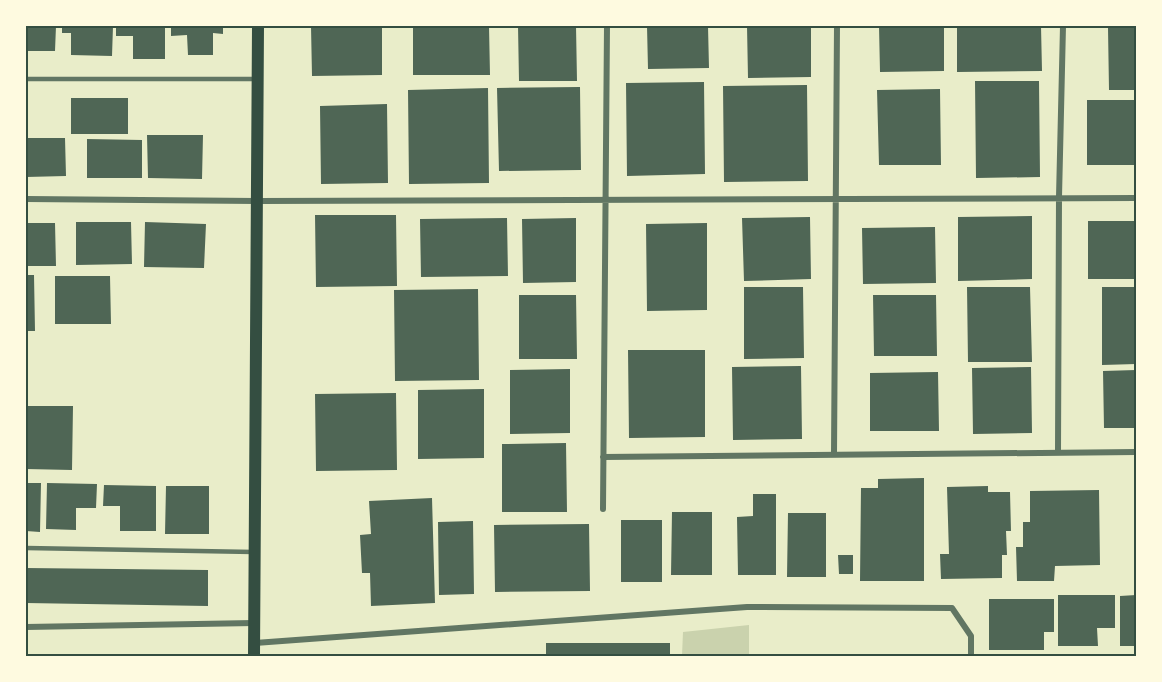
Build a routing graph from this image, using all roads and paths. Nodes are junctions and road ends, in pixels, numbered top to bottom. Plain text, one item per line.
1 (258, 26) edge
2 (607, 26) edge
3 (837, 26) edge
4 (1063, 26) edge
5 (26, 79) edge
6 (258, 79) junction
7 (1059, 197) junction
8 (837, 198) junction
9 (1137, 198) edge
10 (26, 199) edge
11 (605, 200) junction
12 (258, 201) junction
13 (1137, 452) edge
14 (1058, 453) junction
15 (834, 454) junction
16 (603, 457) junction
17 (603, 509) dead end
18 (26, 548) edge
19 (254, 552) junction
20 (254, 623) junction
21 (26, 627) edge
22 (254, 643) junction
23 (254, 657) edge
24 (971, 657) edge

1 - 6 main road
2 - 11 street
3 - 8 street
4 - 7 street
5 - 6 lane
6 - 12 main road
7 - 8 street
7 - 9 street
7 - 14 street
8 - 11 street
8 - 15 street
10 - 12 street
11 - 12 street
11 - 16 street
12 - 19 main road
13 - 14 street
14 - 15 street
15 - 16 street
16 - 17 street
18 - 19 lane
19 - 20 main road
20 - 21 street
20 - 22 main road
22 - 23 main road
22 - 24 street

